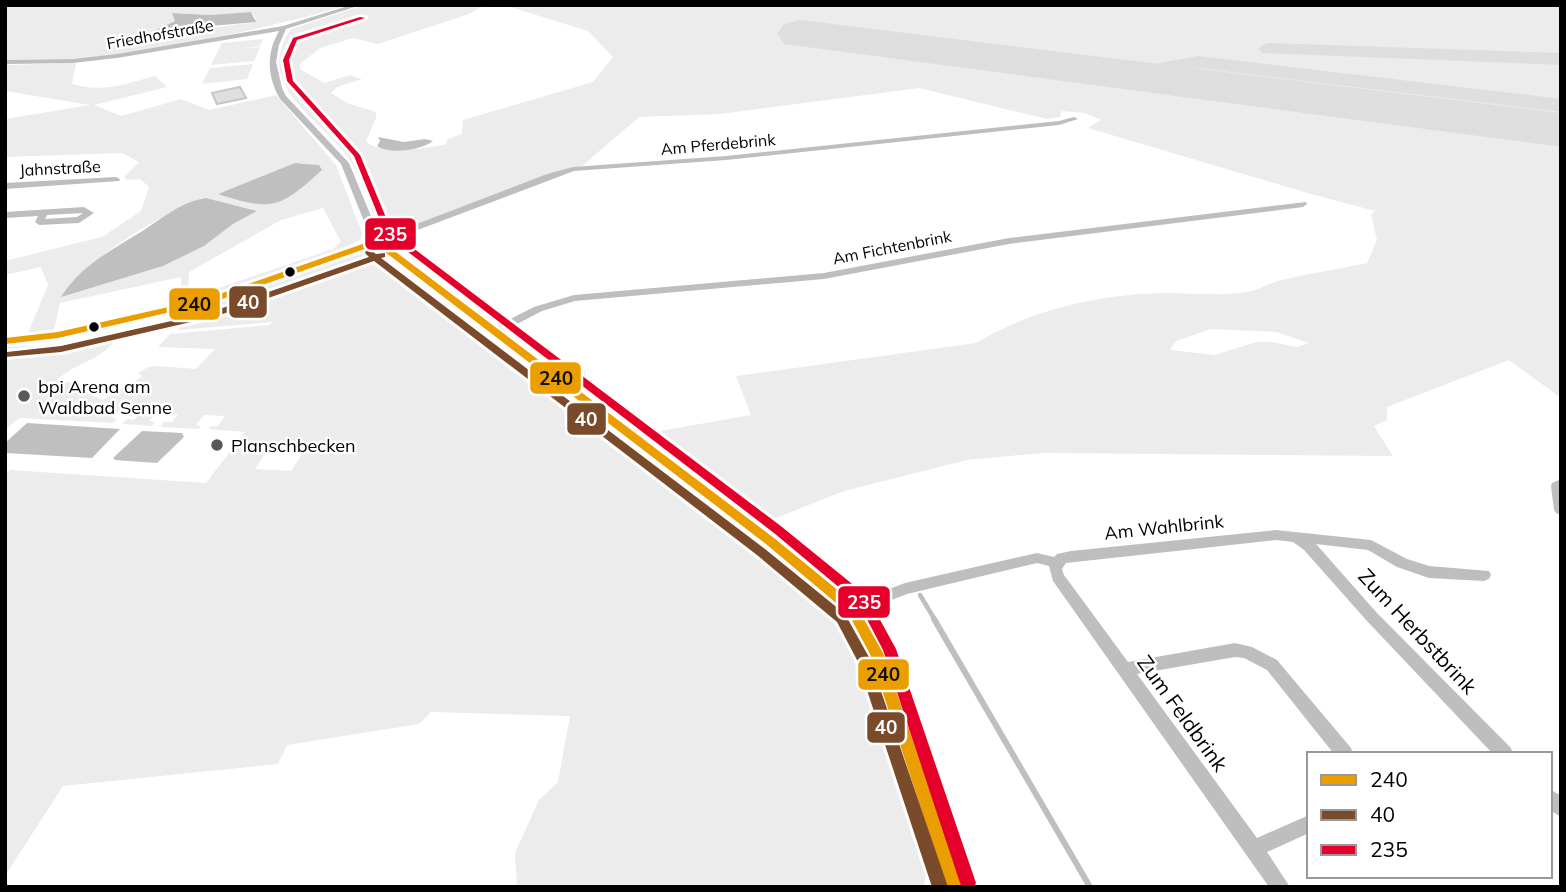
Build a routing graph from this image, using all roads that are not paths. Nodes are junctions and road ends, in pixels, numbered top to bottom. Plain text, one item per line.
1 (358, 5) edge
2 (284, 29) junction
3 (5, 62) edge
4 (1074, 119) dead end
5 (116, 179) dead end
6 (5, 186) edge
7 (1303, 204) dead end
8 (44, 212) junction
9 (5, 215) edge
10 (377, 242) junction
11 (493, 332) junction
12 (5, 341) edge
13 (1561, 484) edge
14 (1561, 510) edge
15 (1299, 540) junction
16 (1057, 563) junction
17 (1484, 575) dead end
18 (852, 609) junction
19 (1124, 669) junction
20 (1343, 752) edge
21 (1503, 752) edge
22 (1307, 825) edge
23 (1254, 849) junction
24 (955, 887) edge
25 (1281, 887) edge

1 - 2 street, Friedhofstraße
2 - 3 street, Friedhofstraße
2 - 10 street
4 - 10 street, Am Pferdebrink
5 - 6 street, Jahnstraße
7 - 11 street, Am Fichtenbrink
8 - 8 street
8 - 9 street
10 - 11 street
10 - 12 street, Am Pferdebrink
11 - 18 street
13 - 14 street
15 - 16 street, Am Wahlbrink
15 - 17 street, Am Wahlbrink
15 - 21 street, Zum Herbstbrink
16 - 18 street, Am Wahlbrink
16 - 19 street, Zum Feldbrink
18 - 24 street
19 - 20 street
19 - 23 street, Zum Feldbrink
22 - 23 street
23 - 25 street, Zum Feldbrink

